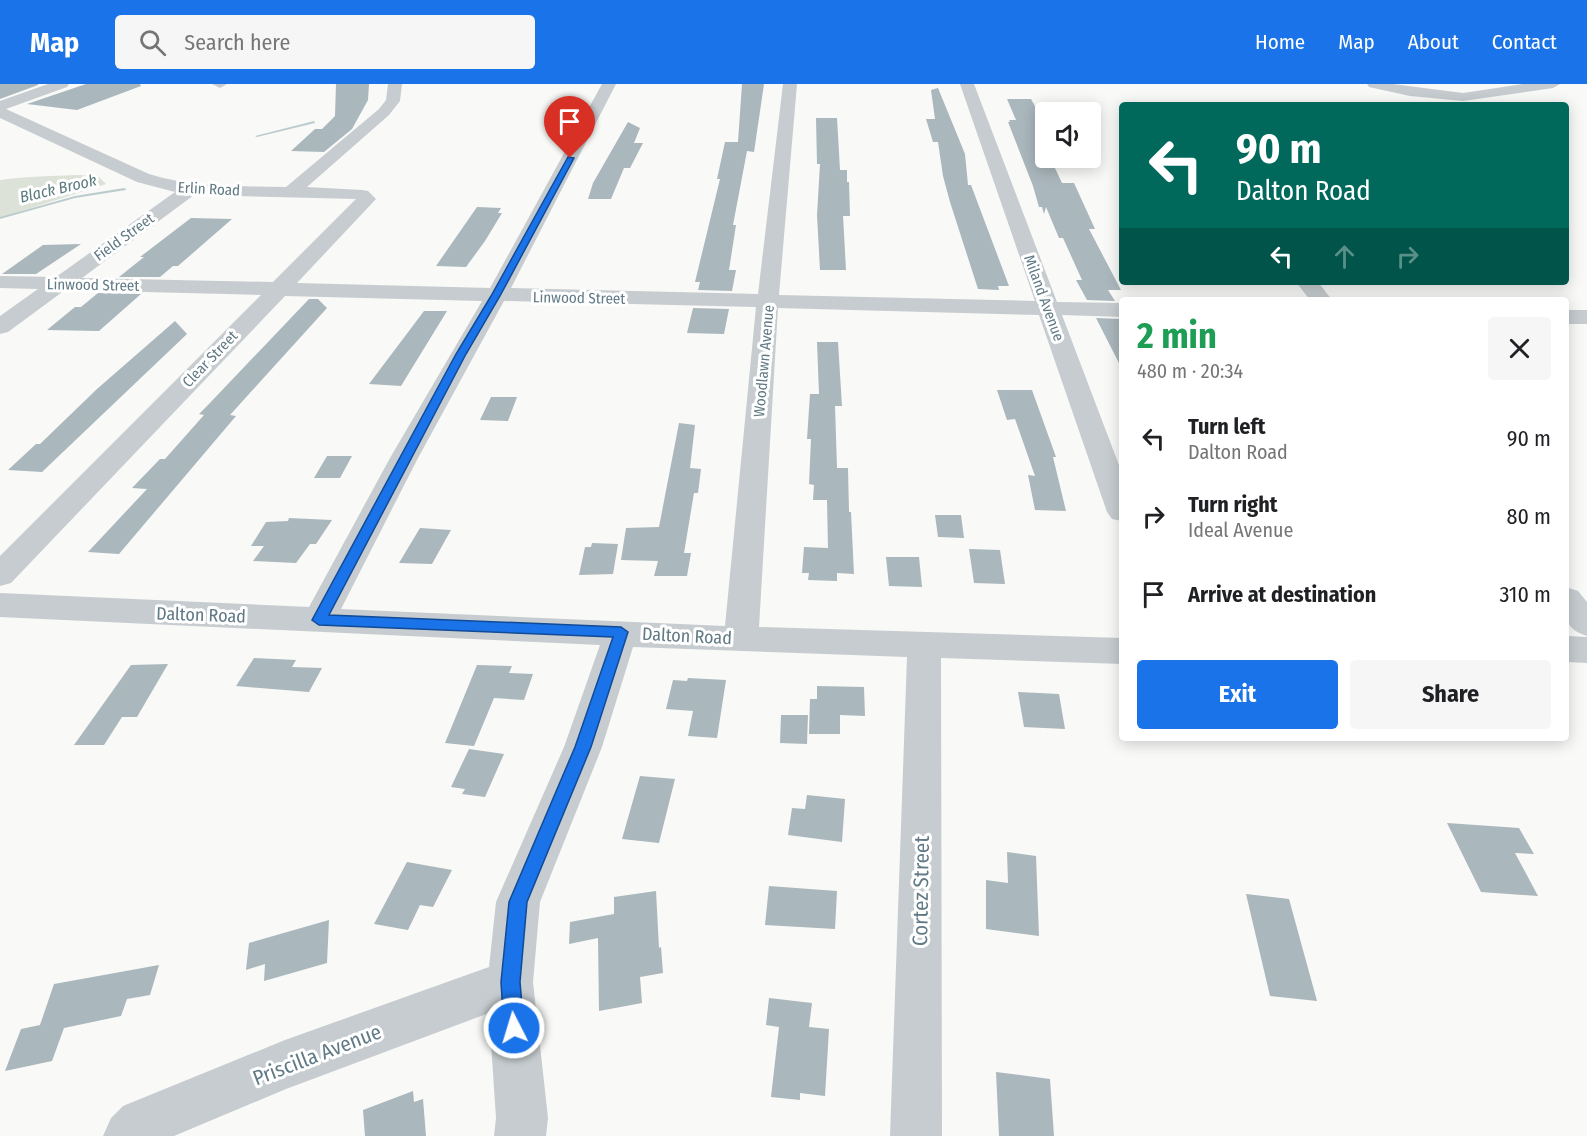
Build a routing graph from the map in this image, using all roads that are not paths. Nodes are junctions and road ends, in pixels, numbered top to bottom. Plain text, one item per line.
1 (62, 84) edge
2 (395, 84) edge
3 (609, 84) edge
4 (790, 84) edge
5 (967, 84) edge
6 (1374, 84) edge
7 (1553, 84) edge
8 (0, 106) edge
9 (0, 112) edge
10 (190, 190) junction
11 (291, 192) junction
12 (0, 282) edge
13 (60, 284) junction
14 (1309, 285) edge
15 (278, 289) junction
16 (496, 296) junction
17 (1319, 297) edge
18 (769, 302) junction
19 (1048, 309) junction
20 (1119, 310) edge
21 (1569, 317) edge
22 (1587, 317) edge
23 (0, 327) edge
24 (1119, 504) edge
25 (0, 575) edge
26 (1569, 603) edge
27 (0, 605) edge
28 (319, 620) junction
29 (1587, 624) edge
30 (621, 632) junction
31 (741, 639) junction
32 (924, 646) junction
33 (1569, 649) edge
34 (1587, 650) edge
35 (1119, 651) edge
36 (510, 982) junction
37 (129, 1136) edge
38 (520, 1136) edge
39 (916, 1136) edge

1 - 8 street
2 - 11 street
3 - 16 street
4 - 18 street, Woodlawn Avenue
5 - 19 street, Miland Avenue
6 - 7 street
9 - 10 street, Erlin Road
10 - 11 street, Erlin Road
10 - 13 street, Field Street
11 - 15 street, Clear Street
12 - 13 street, Linwood Street
13 - 15 street, Linwood Street
13 - 23 street, Field Street
14 - 17 street
15 - 16 street, Linwood Street
15 - 25 street, Clear Street
16 - 18 street, Linwood Street
16 - 28 street
18 - 19 street, Linwood Street
18 - 31 street, Woodlawn Avenue
19 - 20 street, Linwood Street
19 - 24 street, Miland Avenue
21 - 22 street
26 - 29 street
27 - 28 street, Dalton Road
28 - 30 street, Dalton Road
30 - 31 street, Dalton Road
30 - 36 street
31 - 32 street, Dalton Road
32 - 35 street, Dalton Road
32 - 39 street, Cortez Street
33 - 34 street
36 - 37 street, Priscilla Avenue
36 - 38 street

